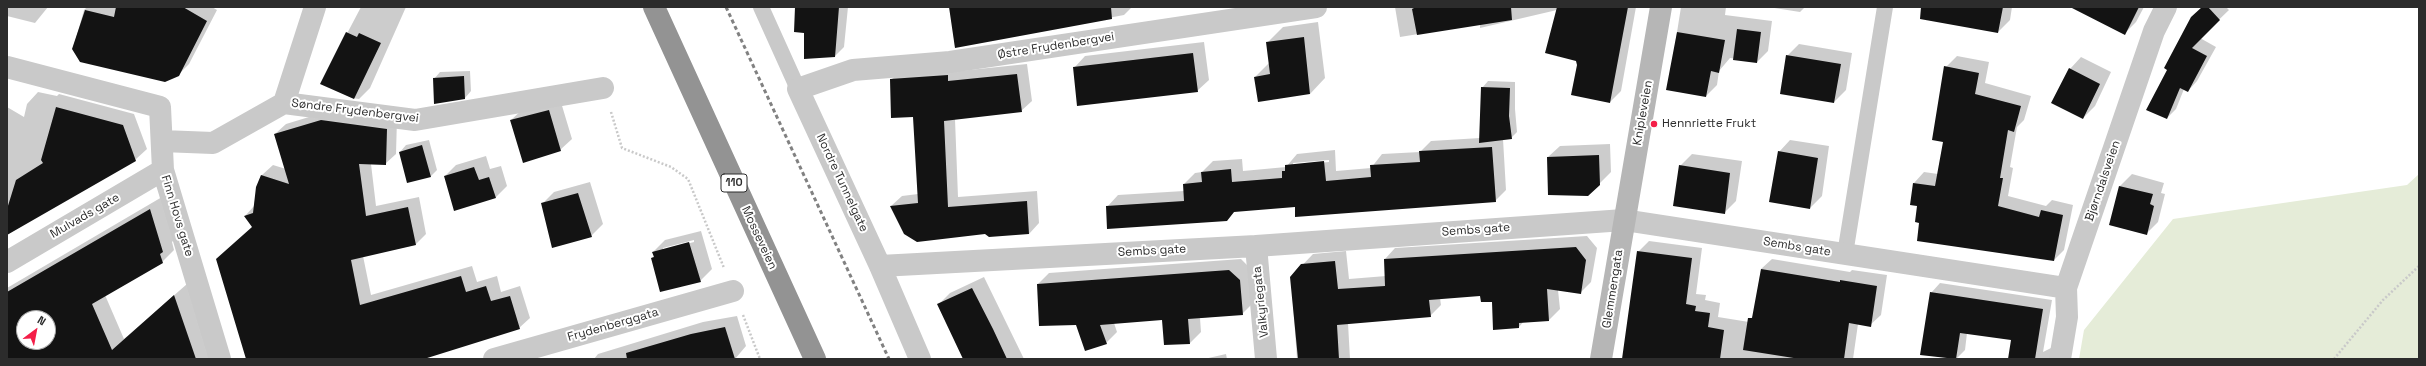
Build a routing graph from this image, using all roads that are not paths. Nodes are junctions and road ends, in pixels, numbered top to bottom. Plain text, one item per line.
1 (314, 7) edge
2 (654, 7) edge
3 (762, 7) edge
4 (1316, 7) edge
5 (1661, 7) edge
6 (1885, 7) edge
7 (2166, 7) edge
8 (7, 67) edge
9 (603, 88) road end
10 (798, 89) junction
11 (284, 103) junction
12 (162, 140) junction
13 (163, 170) junction
14 (1624, 220) junction
15 (1256, 246) junction
16 (1845, 254) junction
17 (7, 262) edge
18 (880, 266) junction
19 (2066, 288) junction
20 (733, 291) road end
21 (555, 351) edge
22 (220, 359) edge
23 (494, 359) edge
24 (815, 359) edge
25 (920, 359) edge
26 (1266, 359) edge
27 (1602, 359) edge
28 (2060, 359) edge

1 - 11 street
2 - 24 highway, Mosseveien / 110
3 - 10 lane, Nordre Tunnelgate
4 - 10 street, Østre Frydenbergvei
5 - 14 street, Knipleveien
6 - 16 lane
7 - 19 street, Bjørndalsveien
8 - 12 street, Finn Hovs gate
9 - 11 street, Søndre Frydenbergvei
10 - 18 street, Nordre Tunnelgate
11 - 12 street, Søndre Frydenbergvei
12 - 13 street, Finn Hovs gate
13 - 17 street, Mulvads gate
13 - 22 street, Finn Hovs gate
14 - 15 street, Sembs gate
14 - 16 street, Sembs gate
14 - 27 street, Glemmengata
15 - 18 street, Sembs gate
15 - 26 street, Valkyriegata
16 - 19 street, Sembs gate
18 - 25 street, Nordre Tunnelgate
19 - 28 street, Bjørndalsveien
20 - 21 street, Frydenberggata
21 - 23 street, Frydenberggata

